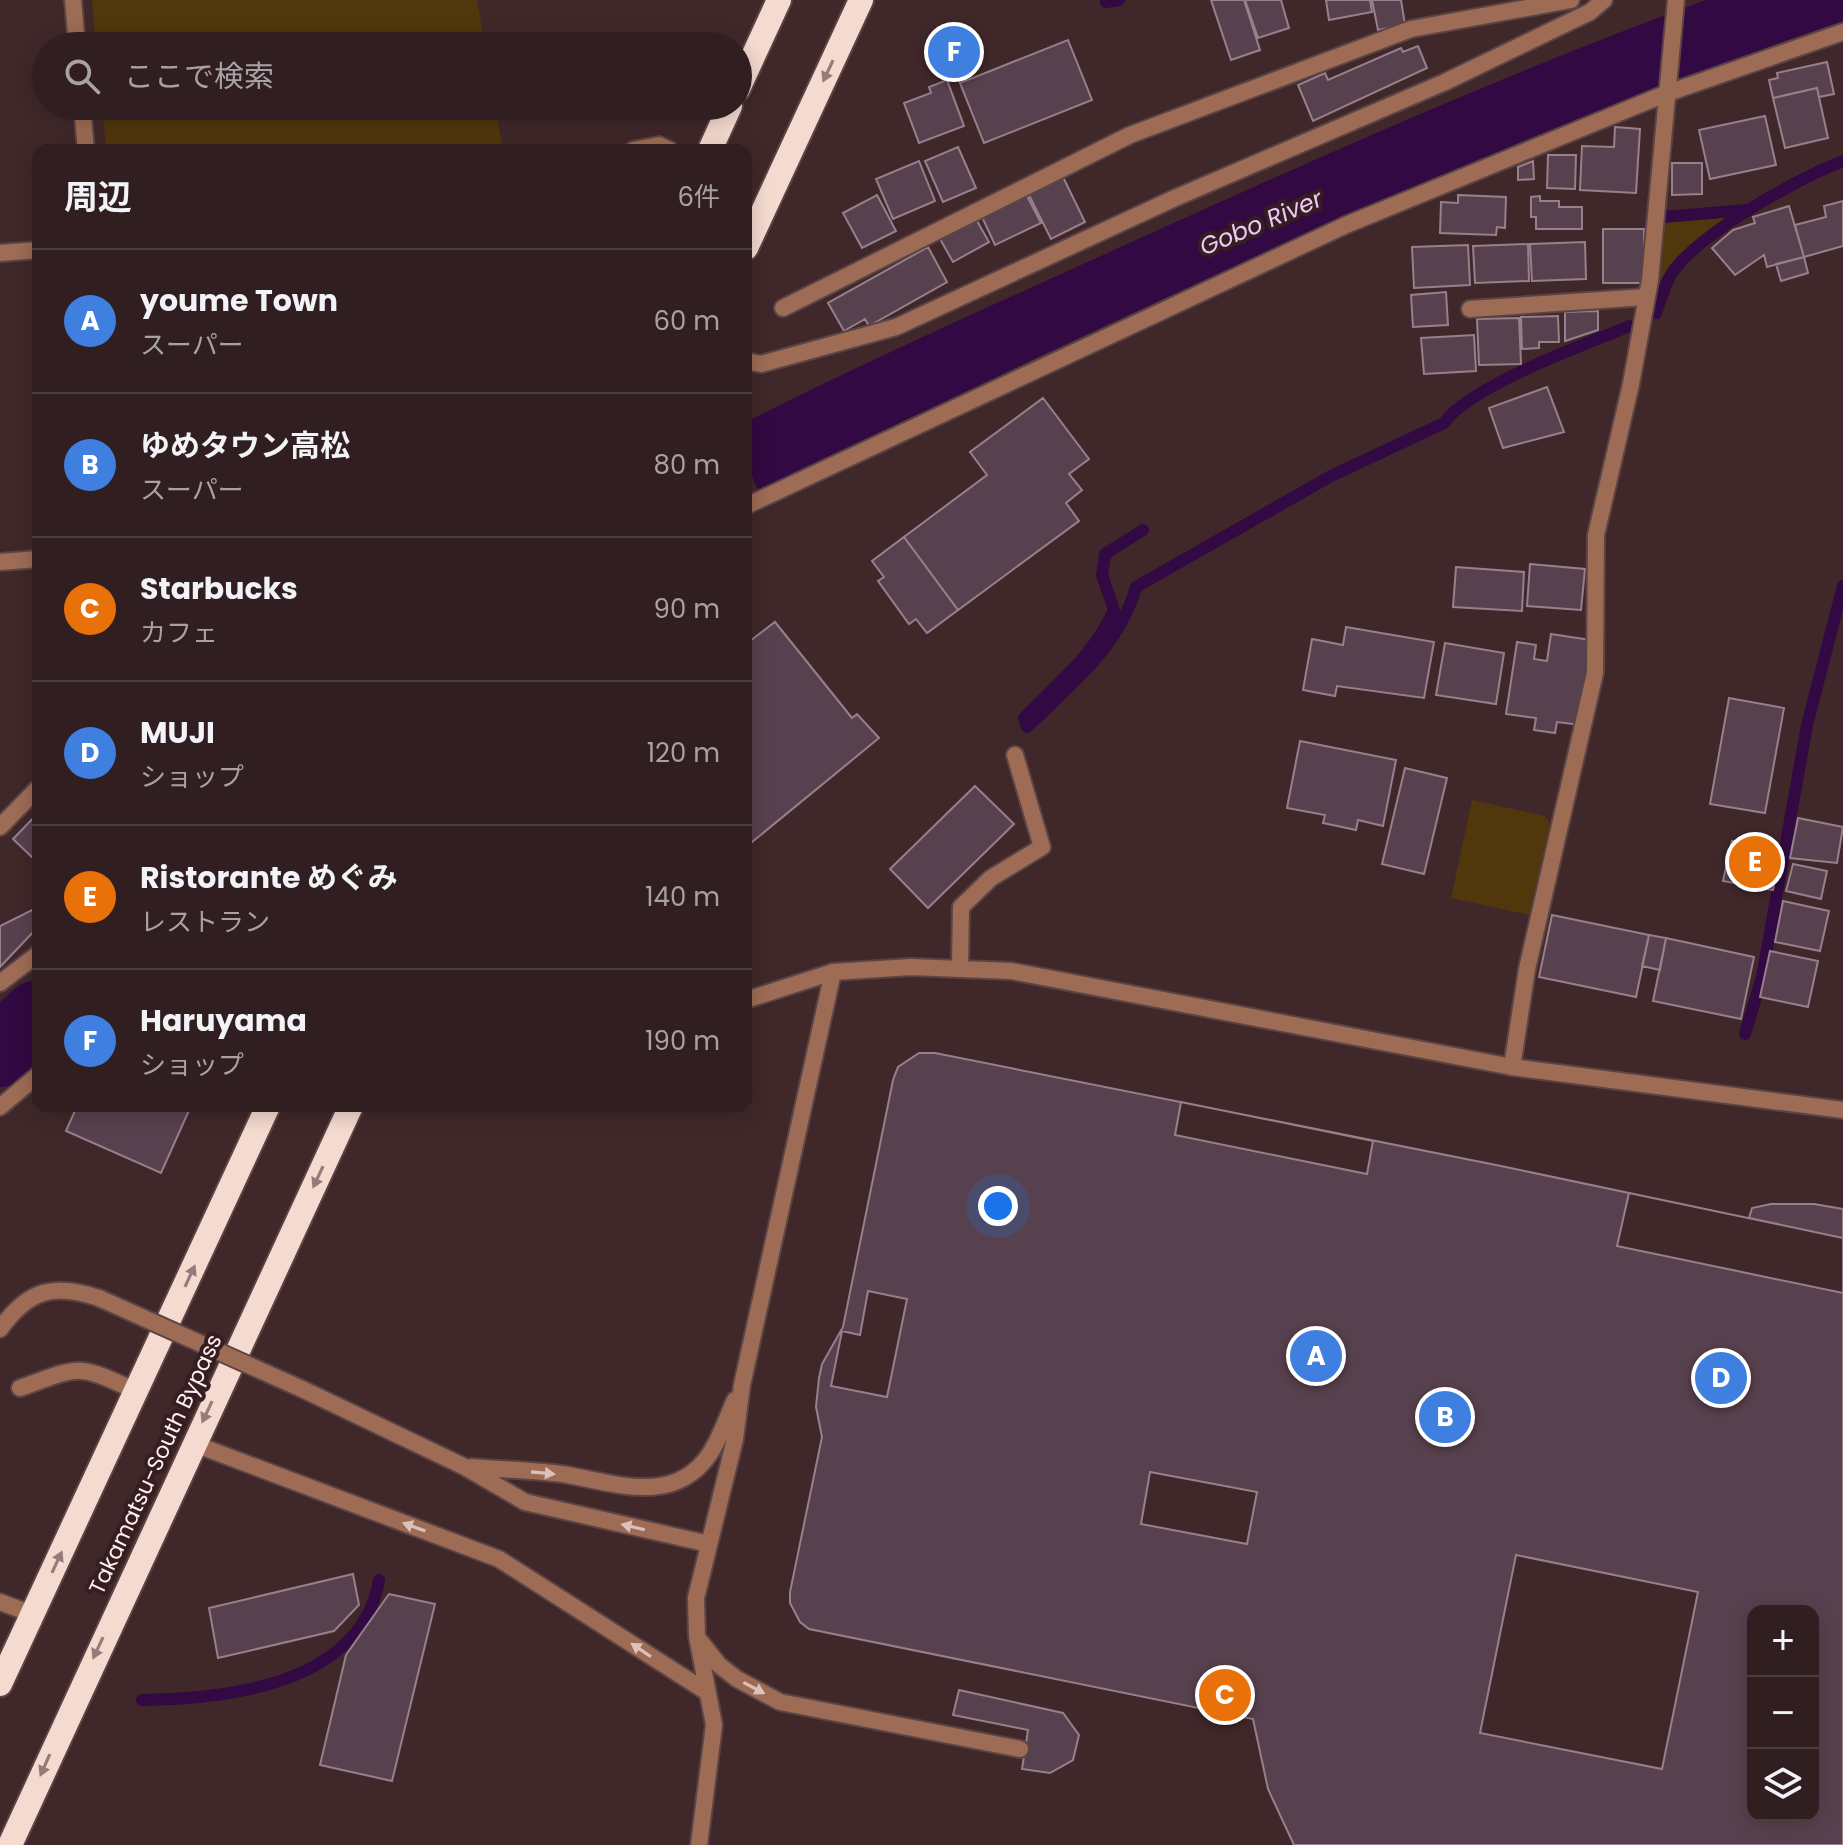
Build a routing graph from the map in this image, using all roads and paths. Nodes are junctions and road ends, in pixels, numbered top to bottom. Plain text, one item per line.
1 (73, 0) edge
2 (779, 0) edge
3 (861, 0) edge
4 (1571, 0) edge
5 (1604, 0) edge
6 (1676, 0) edge
7 (76, 32) edge
8 (1843, 32) edge
9 (752, 59) edge
10 (1665, 94) junction
11 (83, 120) edge
12 (724, 120) edge
13 (85, 144) edge
14 (713, 144) edge
15 (752, 235) edge
16 (32, 250) edge
17 (0, 253) edge
18 (1646, 297) junction
19 (783, 308) dead end
20 (1470, 309) dead end
21 (752, 362) edge
22 (752, 503) edge
23 (32, 559) edge
24 (0, 562) edge
25 (1015, 755) dead end
26 (32, 794) edge
27 (0, 827) edge
28 (32, 959) edge
29 (960, 967) junction
30 (833, 972) junction
31 (0, 983) edge
32 (752, 998) edge
33 (1512, 1067) junction
34 (32, 1080) edge
35 (0, 1107) edge
36 (1843, 1110) edge
37 (265, 1112) edge
38 (348, 1112) edge
39 (0, 1329) edge
40 (742, 1385) junction
41 (20, 1388) dead end
42 (136, 1391) junction
43 (192, 1443) junction
44 (465, 1467) junction
45 (709, 1544) junction
46 (0, 1602) edge
47 (32, 1614) junction
48 (697, 1636) junction
49 (0, 1684) edge
50 (707, 1692) junction
51 (1020, 1749) dead end
52 (10, 1845) edge
53 (699, 1845) edge

1 - 7 street
2 - 9 highway
3 -> 15 highway
4 - 19 street
5 - 21 street
6 - 10 street
8 - 10 street
10 - 18 street
10 - 22 street
11 - 13 street
12 - 14 highway
16 - 17 street
18 - 20 street
18 - 33 street
23 - 24 street
25 - 29 street
26 - 27 street
28 - 31 street
29 - 30 street
29 - 33 street
30 - 32 street
30 - 40 street
33 - 36 street
34 - 35 street
42 -> 37 highway
38 -> 43 highway, Takamatsu-South Bypass
39 - 44 street, bridge
44 -> 40 street
40 - 45 street
41 - 42 street
47 -> 42 highway
50 -> 43 street
43 -> 52 highway, Takamatsu-South Bypass
45 -> 44 street
45 - 48 street
46 - 47 street
47 - 49 highway
48 - 50 street
48 -> 51 street
50 - 53 street

